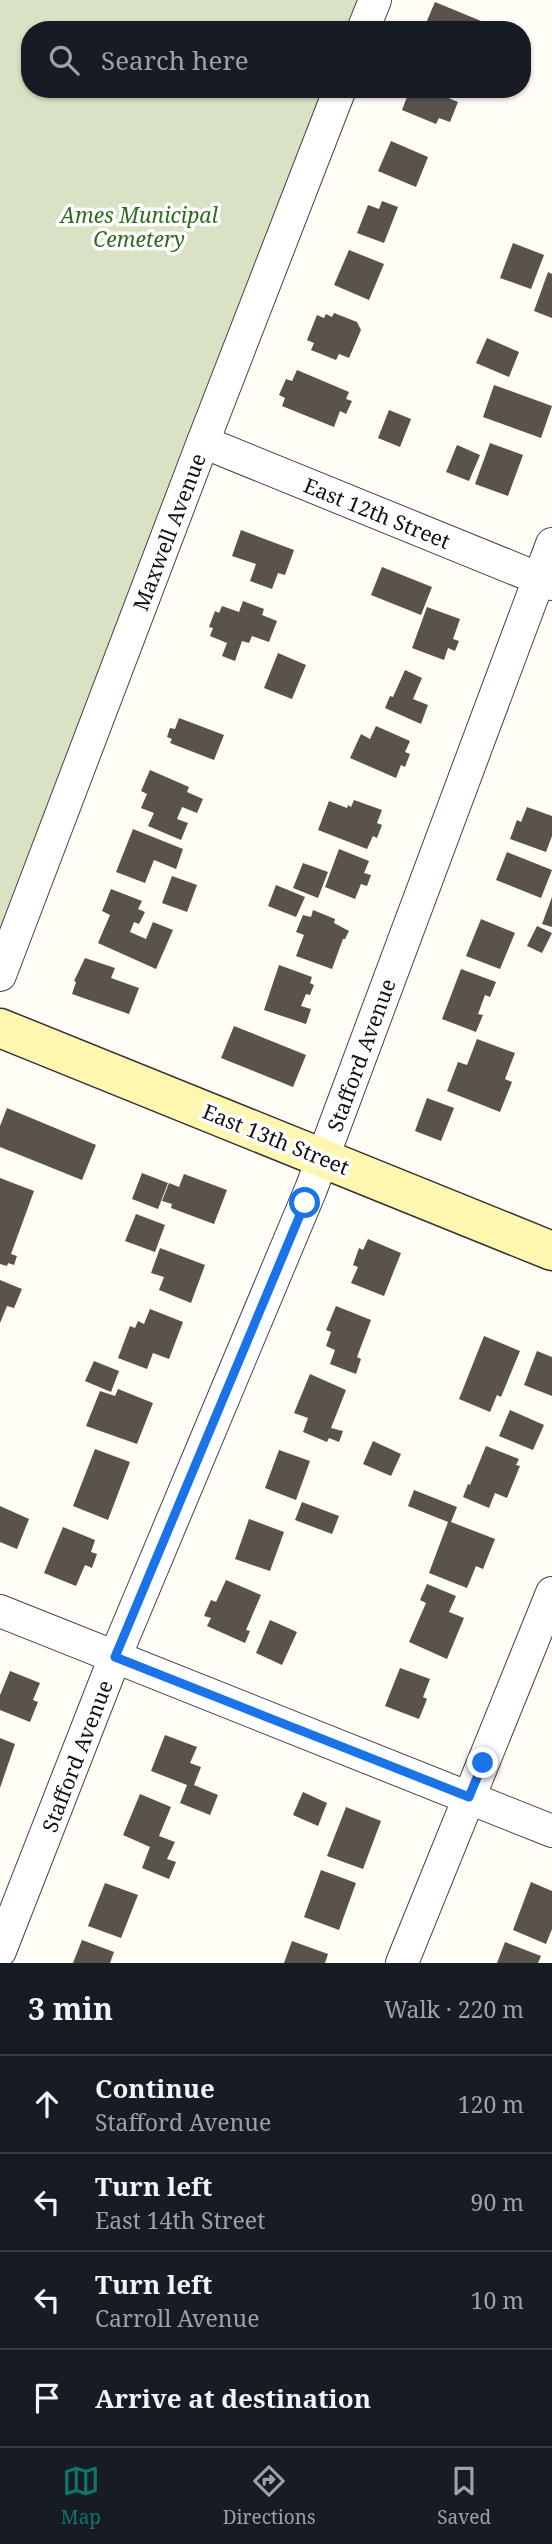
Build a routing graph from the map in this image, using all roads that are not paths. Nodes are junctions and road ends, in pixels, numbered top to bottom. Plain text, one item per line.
1 (375, 0) edge
2 (367, 21) edge
3 (337, 98) edge
4 (203, 442) junction
5 (552, 544) edge
6 (545, 581) edge
7 (0, 975) edge
8 (0, 1028) edge
9 (323, 1158) junction
10 (552, 1251) edge
11 (552, 1593) edge
12 (0, 1611) edge
13 (115, 1657) junction
14 (469, 1797) junction
15 (552, 1831) edge
16 (0, 1951) edge
17 (402, 1963) edge

1 - 2 street
3 - 4 street, Maxwell Avenue
4 - 6 street, East 12th Street
4 - 7 street, Maxwell Avenue
5 - 6 street, Stafford Avenue
6 - 9 street, Stafford Avenue
8 - 9 main road, East 13th Street
9 - 10 main road, East 13th Street
9 - 13 street, Stafford Avenue
11 - 14 street
12 - 13 street
13 - 14 street
13 - 16 street, Stafford Avenue
14 - 15 street
14 - 17 street

